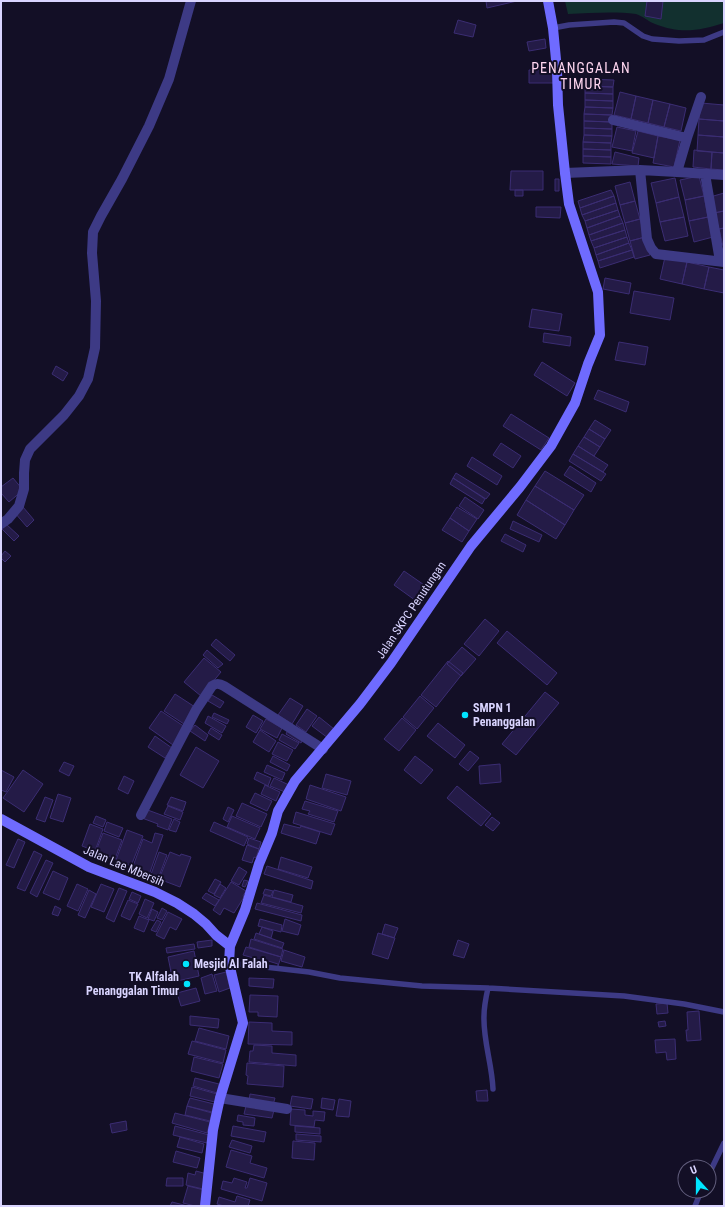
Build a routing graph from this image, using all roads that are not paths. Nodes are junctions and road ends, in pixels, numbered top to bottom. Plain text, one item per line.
1 (191, 1) edge
2 (548, 1) edge
3 (553, 28) junction
4 (724, 32) edge
5 (701, 97) dead end
6 (613, 120) dead end
7 (687, 138) junction
8 (640, 170) junction
9 (677, 172) junction
10 (565, 173) junction
11 (705, 174) junction
12 (724, 176) edge
13 (722, 261) edge
14 (1, 524) edge
15 (323, 749) junction
16 (141, 815) dead end
17 (1, 819) edge
18 (230, 946) junction
19 (229, 963) junction
20 (488, 988) junction
21 (724, 1012) edge
22 (493, 1089) dead end
23 (220, 1098) junction
24 (287, 1109) dead end
25 (724, 1143) edge
26 (716, 1159) edge
27 (205, 1206) edge

1 - 14 street
2 - 3 street, Jalan SKPC Penutungan
3 - 4 lane
3 - 10 street, Jalan SKPC Penutungan
5 - 7 street
6 - 7 street
7 - 9 street
8 - 9 street
8 - 10 street
8 - 13 street
9 - 11 street
10 - 15 street, Jalan SKPC Penutungan
11 - 12 street
11 - 13 street
15 - 16 street
15 - 18 street, Jalan SKPC Penutungan
17 - 18 street, Jalan Lae Mbersih
18 - 19 street, Jalan SKPC Penutungan
19 - 20 lane
19 - 23 street, Jalan SKPC Penutungan
20 - 21 lane
20 - 22 lane
23 - 24 street
23 - 27 street, Jalan SKPC Penutungan
25 - 26 lane

